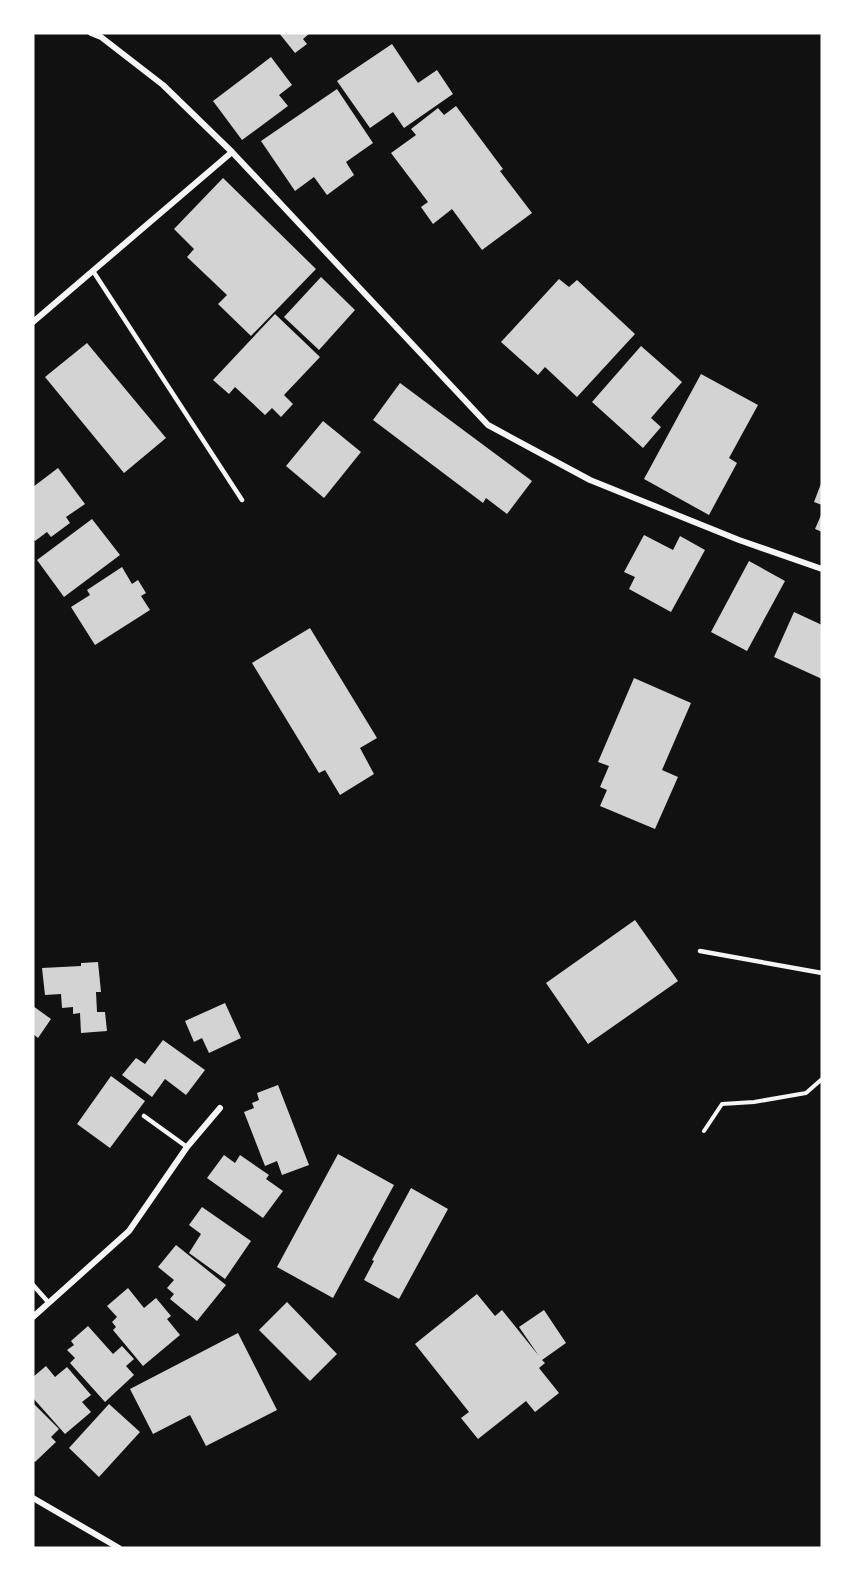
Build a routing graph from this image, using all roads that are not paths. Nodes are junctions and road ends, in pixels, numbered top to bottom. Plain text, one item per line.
1 (91, 33) edge
2 (232, 152) junction
3 (93, 271) junction
4 (33, 322) edge
5 (242, 500) dead end
6 (822, 569) edge
7 (700, 951) dead end
8 (822, 973) edge
9 (220, 1108) dead end
10 (144, 1116) dead end
11 (187, 1147) junction
12 (33, 1285) edge
13 (49, 1303) junction
14 (33, 1317) edge
15 (33, 1498) edge
16 (119, 1548) edge

1 - 2 street
2 - 3 street
2 - 6 street
3 - 4 street
3 - 5 lane
7 - 8 lane
9 - 11 street
10 - 11 lane
11 - 13 street
12 - 13 lane
13 - 14 street
15 - 16 street

